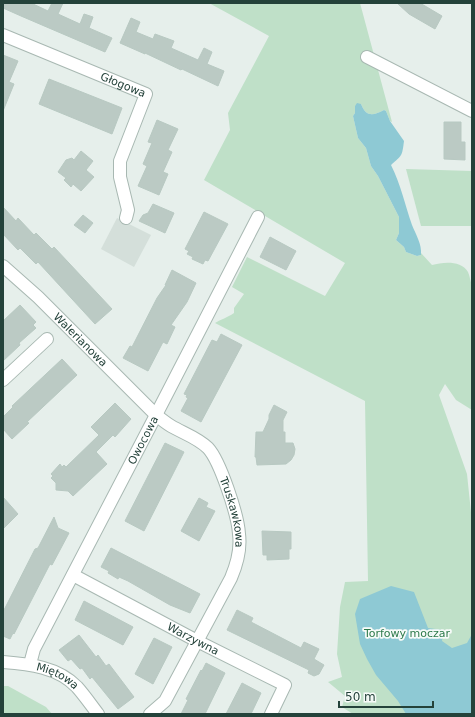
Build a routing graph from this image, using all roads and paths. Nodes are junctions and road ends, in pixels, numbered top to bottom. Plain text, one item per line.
1 (3, 35) edge
2 (367, 57) dead end
3 (472, 111) edge
4 (258, 217) dead end
5 (126, 218) dead end
6 (3, 266) edge
7 (47, 339) dead end
8 (3, 380) edge
9 (156, 415) junction
10 (73, 575) junction
11 (198, 642) junction
12 (3, 662) edge
13 (30, 664) junction
14 (98, 714) edge
15 (150, 714) edge
16 (271, 714) edge

1 - 5 street, Głogowa
2 - 3 street
4 - 9 street, Owocowa
6 - 9 street, Walerianowa
7 - 8 street
9 - 10 street, Owocowa
9 - 11 street, Truskawkowa
10 - 11 street, Warzywna
10 - 13 street, Owocowa
11 - 15 street, Truskawkowa
11 - 16 street, Warzywna
12 - 13 street, Miętowa
13 - 14 street, Miętowa

